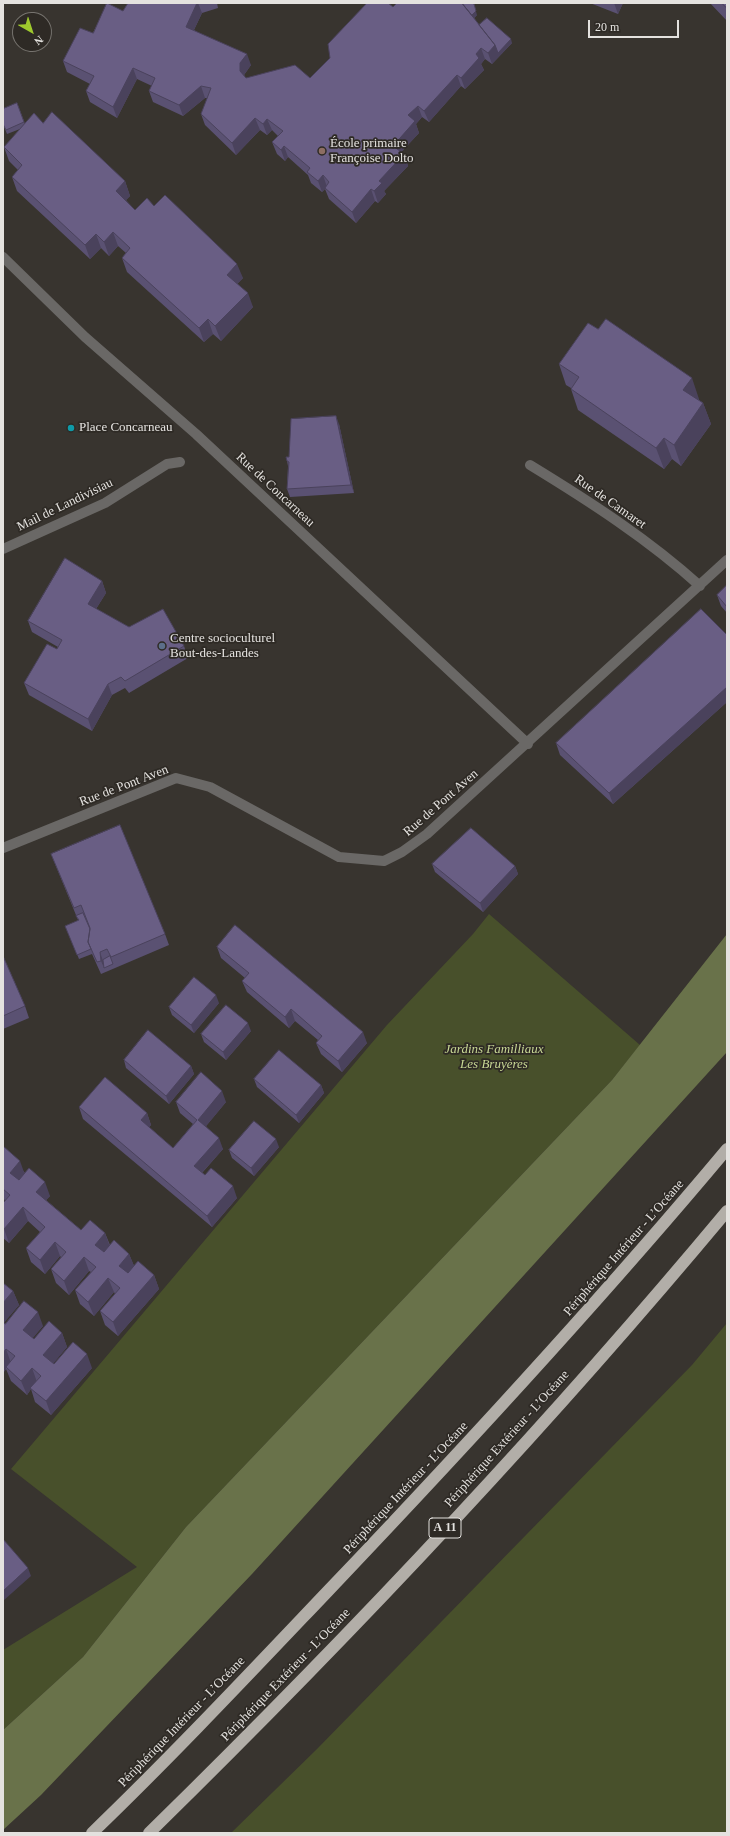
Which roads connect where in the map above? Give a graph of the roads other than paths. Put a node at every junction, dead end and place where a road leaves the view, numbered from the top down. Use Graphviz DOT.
graph roads {
  1 [pos="3,257"];
  2 [pos="180,462"];
  3 [pos="530,465"];
  4 [pos="3,549"];
  5 [pos="727,560"];
  6 [pos="700,586"];
  7 [pos="528,744"];
  8 [pos="3,848"];
  9 [pos="727,1149"];
  10 [pos="727,1211"];
  11 [pos="92,1833"];
  12 [pos="148,1833"];
  1 -- 7 [label="street, Rue de Concarneau"];
  2 -- 4 [label="street, Mail de Landivisiau"];
  3 -- 6 [label="street, Rue de Camaret"];
  5 -- 6 [label="street, Rue de Pont Aven"];
  6 -- 7 [label="street, Rue de Pont Aven"];
  7 -- 8 [label="street, Rue de Pont Aven"];
  9 -- 11 [label="highway, Périphérique Intérieur - L’Océane"];
  10 -- 12 [label="highway, Périphérique Extérieur - L’Océane / A 11"];
}
